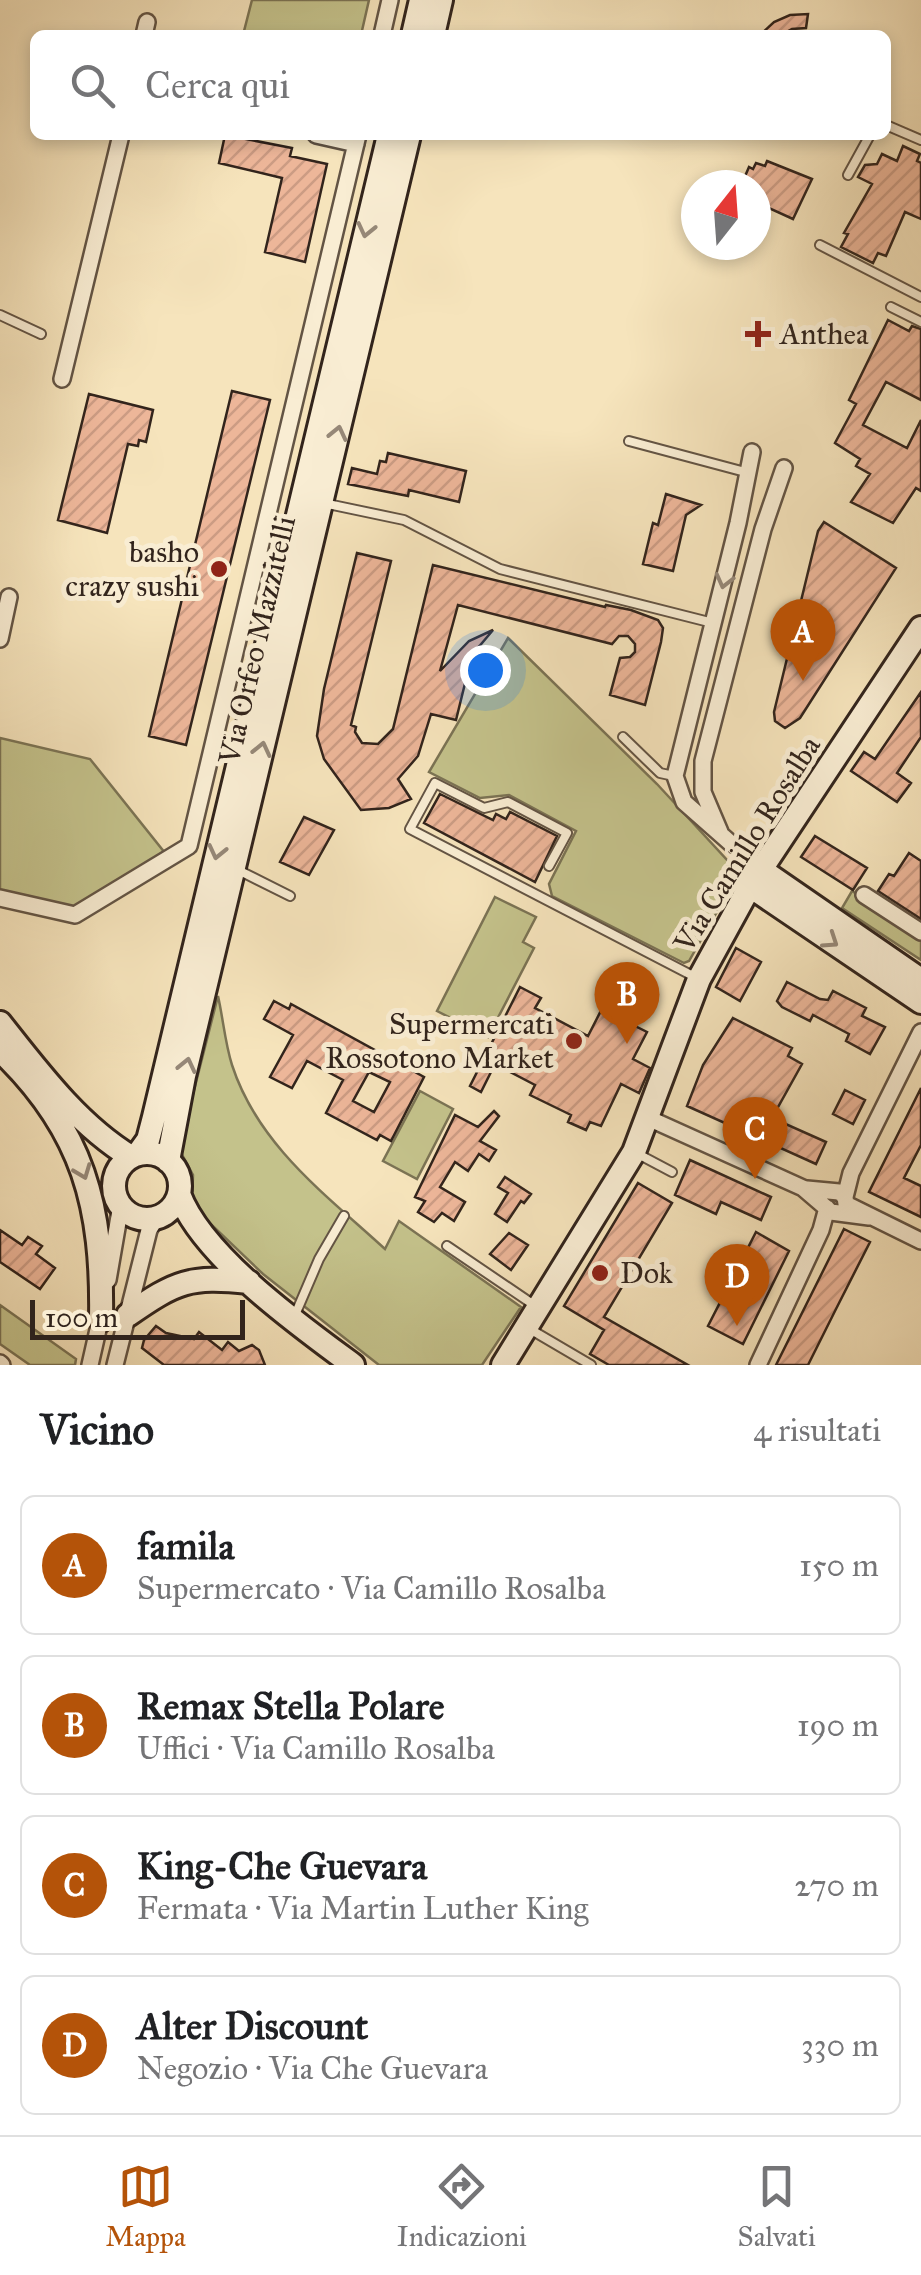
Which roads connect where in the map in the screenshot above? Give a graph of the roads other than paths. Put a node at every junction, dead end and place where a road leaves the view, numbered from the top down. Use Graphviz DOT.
graph roads {
  1 [pos="390,0"];
  2 [pos="421,0"];
  3 [pos="442,0"];
  4 [pos="383,30"];
  5 [pos="423,30"];
  6 [pos="424,30"];
  7 [pos="891,127"];
  8 [pos="120,140"];
  9 [pos="357,140"];
  10 [pos="387,140"];
  11 [pos="408,140"];
  12 [pos="867,140"];
  13 [pos="921,140"];
  14 [pos="848,175"];
  15 [pos="820,245"];
  16 [pos="921,298"];
  17 [pos="891,307"];
  18 [pos="331,310"];
  19 [pos="0,315"];
  20 [pos="921,322"];
  21 [pos="41,334"];
  22 [pos="62,379"];
  23 [pos="629,441"];
  24 [pos="752,452"];
  25 [pos="784,468"];
  26 [pos="749,473"];
  27 [pos="778,485"];
  28 [pos="321,502"];
  29 [pos="738,523"];
  30 [pos="305,529"];
  31 [pos="763,530"];
  32 [pos="296,566"];
  33 [pos="8,597"];
  34 [pos="713,623"];
  35 [pos="921,628"];
  36 [pos="736,629"];
  37 [pos="0,639"];
  38 [pos="692,708"];
  39 [pos="714,714"];
  40 [pos="623,737"];
  41 [pos="214,738"];
  42 [pos="243,746"];
  43 [pos="674,776"];
  44 [pos="720,832"];
  45 [pos="550,866"];
  46 [pos="234,868"];
  47 [pos="755,878"];
  48 [pos="864,895"];
  49 [pos="290,896"];
  50 [pos="0,898"];
  51 [pos="921,932"];
  52 [pos="699,979"];
  53 [pos="921,980"];
  54 [pos="921,1002"];
  55 [pos="0,1023"];
  56 [pos="921,1032"];
  57 [pos="0,1050"];
  58 [pos="34,1088"];
  59 [pos="648,1118"];
  60 [pos="634,1152"];
  61 [pos="135,1156"];
  62 [pos="168,1161"];
  63 [pos="672,1172"];
  64 [pos="118,1194"];
  65 [pos="179,1194"];
  66 [pos="835,1203"];
  67 [pos="160,1216"];
  68 [pos="344,1216"];
  69 [pos="194,1224"];
  70 [pos="921,1241"];
  71 [pos="447,1246"];
  72 [pos="248,1282"];
  73 [pos="128,1315"];
  74 [pos="534,1319"];
  75 [pos="101,1320"];
  76 [pos="293,1320"];
  77 [pos="90,1365"];
  78 [pos="115,1365"];
  79 [pos="353,1365"];
  80 [pos="504,1365"];
  81 [pos="590,1365"];
  82 [pos="758,1365"];
  1 -- 4 [label="street"];
  2 -- 5 [label="main road"];
  3 -- 6 [label="main road"];
  7 -- 13 [label="lane"];
  8 -- 22 [label="street"];
  9 -- 18 [label="street, Via Orfeo Mazzitelli"];
  10 -- 18 [label="main road, Via Orfeo Mazzitelli, one-way"];
  28 -- 11 [label="main road, Via Orfeo Mazzitelli, one-way"];
  12 -- 14 [label="lane"];
  15 -- 16 [label="lane"];
  17 -- 20 [label="lane"];
  18 -- 30 [label="main road, Via Orfeo Mazzitelli"];
  18 -- 41 [label="street, Via Orfeo Mazzitelli"];
  19 -- 21 [label="lane"];
  23 -- 26 [label="lane"];
  24 -- 26 [label="street"];
  25 -- 27 [label="street"];
  26 -- 27 [label="street"];
  26 -- 29 [label="street"];
  27 -- 31 [label="street"];
  28 -- 30 [label="main road, Via Orfeo Mazzitelli"];
  28 -- 34 [label="lane"];
  29 -- 31 [label="street"];
  29 -- 34 [label="street, one-way"];
  30 -- 32 [label="main road, Via Orfeo Mazzitelli"];
  31 -- 36 [label="street"];
  32 -- 42 [label="main road, Via Orfeo Mazzitelli"];
  46 -- 32 [label="main road, Via Orfeo Mazzitelli, one-way"];
  33 -- 37 [label="street"];
  34 -- 36 [label="street"];
  34 -- 38 [label="street"];
  35 -- 47 [label="main road, Via Camillo Rosalba"];
  36 -- 39 [label="street"];
  38 -- 39 [label="street"];
  38 -- 43 [label="street"];
  39 -- 44 [label="street"];
  40 -- 43 [label="lane"];
  41 -- 42 [label="street"];
  41 -- 50 [label="street, Via Orfeo Mazzitelli"];
  42 -- 61 [label="main road, Via Orfeo Mazzitelli, one-way"];
  43 -- 44 [label="street"];
  44 -- 47 [label="street"];
  45 -- 52 [label="lane"];
  46 -- 49 [label="lane"];
  62 -- 46 [label="main road, Via Orfeo Mazzitelli, one-way"];
  47 -- 52 [label="main road, Via Camillo Rosalba"];
  47 -- 53 [label="main road"];
  47 -- 54 [label="main road, one-way"];
  48 -- 51 [label="street"];
  52 -- 59 [label="main road, Via Camillo Rosalba"];
  55 -- 61 [label="main road"];
  56 -- 66 [label="street"];
  57 -- 58 [label="main road"];
  58 -- 64 [label="main road"];
  58 -- 75 [label="main road, one-way"];
  59 -- 60 [label="main road, Via Camillo Rosalba"];
  59 -- 66 [label="street"];
  60 -- 63 [label="lane"];
  60 -- 74 [label="main road, Via Camillo Rosalba"];
  61 -- 62 [label="main road"];
  61 -- 64 [label="main road"];
  62 -- 65 [label="main road"];
  64 -- 67 [label="main road"];
  64 -- 75 [label="street"];
  65 -- 67 [label="main road"];
  65 -- 69 [label="main road"];
  66 -- 70 [label="street"];
  66 -- 82 [label="street"];
  67 -- 69 [label="main road"];
  67 -- 73 [label="street"];
  68 -- 76 [label="lane"];
  69 -- 72 [label="main road"];
  71 -- 74 [label="lane"];
  72 -- 73 [label="main road"];
  72 -- 76 [label="main road"];
  73 -- 78 [label="street"];
  74 -- 80 [label="main road, Via Camillo Rosalba"];
  74 -- 81 [label="lane"];
  75 -- 77 [label="street"];
  76 -- 79 [label="main road"];
}
